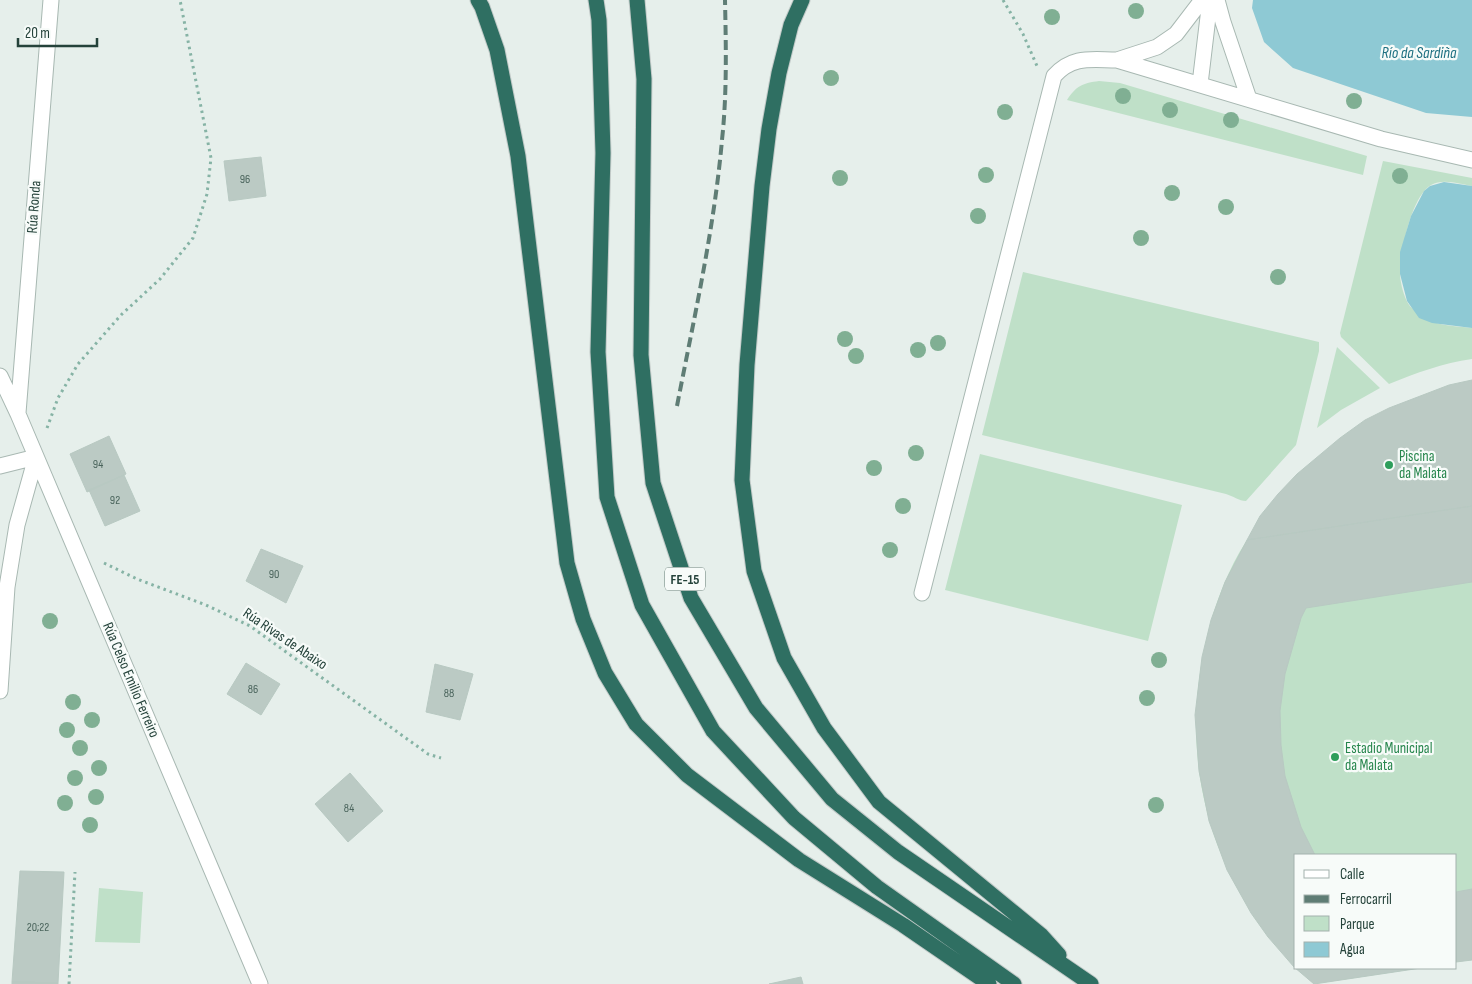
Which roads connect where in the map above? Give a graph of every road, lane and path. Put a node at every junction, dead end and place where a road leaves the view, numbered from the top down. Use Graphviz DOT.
graph roads {
  1 [pos="51,0"];
  2 [pos="180,0"];
  3 [pos="478,0"];
  4 [pos="596,0"];
  5 [pos="637,0"];
  6 [pos="802,0"];
  7 [pos="1003,0"];
  8 [pos="1202,0"];
  9 [pos="1210,0"];
  10 [pos="1218,0"];
  11 [pos="1118,60"];
  12 [pos="1038,67"];
  13 [pos="1200,84"];
  14 [pos="1249,99"];
  15 [pos="1472,160"];
  16 [pos="0,376"];
  17 [pos="18,414"];
  18 [pos="36,457"];
  19 [pos="0,466"];
  20 [pos="101,561"];
  21 [pos="922,593"];
  22 [pos="0,691"];
  23 [pos="441,758"];
  24 [pos="76,872"];
  25 [pos="1071,970"];
  26 [pos="69,984"];
  27 [pos="260,984"];
  28 [pos="989,984"];
  29 [pos="1014,984"];
  30 [pos="1091,984"];
  1 -- 17 [label="street, Rúa Ronda"];
  2 -- 18 [label="path"];
  3 -- 28 [label="highway"];
  4 -- 29 [label="highway"];
  5 -- 25 [label="highway, FE-15"];
  6 -- 25 [label="highway"];
  7 -- 12 [label="path"];
  8 -- 11 [label="street"];
  9 -- 13 [label="street"];
  10 -- 14 [label="street"];
  11 -- 13 [label="street"];
  11 -- 21 [label="street"];
  13 -- 14 [label="street"];
  14 -- 15 [label="street"];
  16 -- 17 [label="street, Rúa Celso Emilio Ferreiro"];
  17 -- 18 [label="street, Rúa Celso Emilio Ferreiro"];
  18 -- 19 [label="street"];
  18 -- 22 [label="street"];
  18 -- 27 [label="street, Rúa Celso Emilio Ferreiro"];
  20 -- 23 [label="path, Rúa Rivas de Abaixo"];
  24 -- 26 [label="path"];
  25 -- 30 [label="highway, FE-15"];
}
